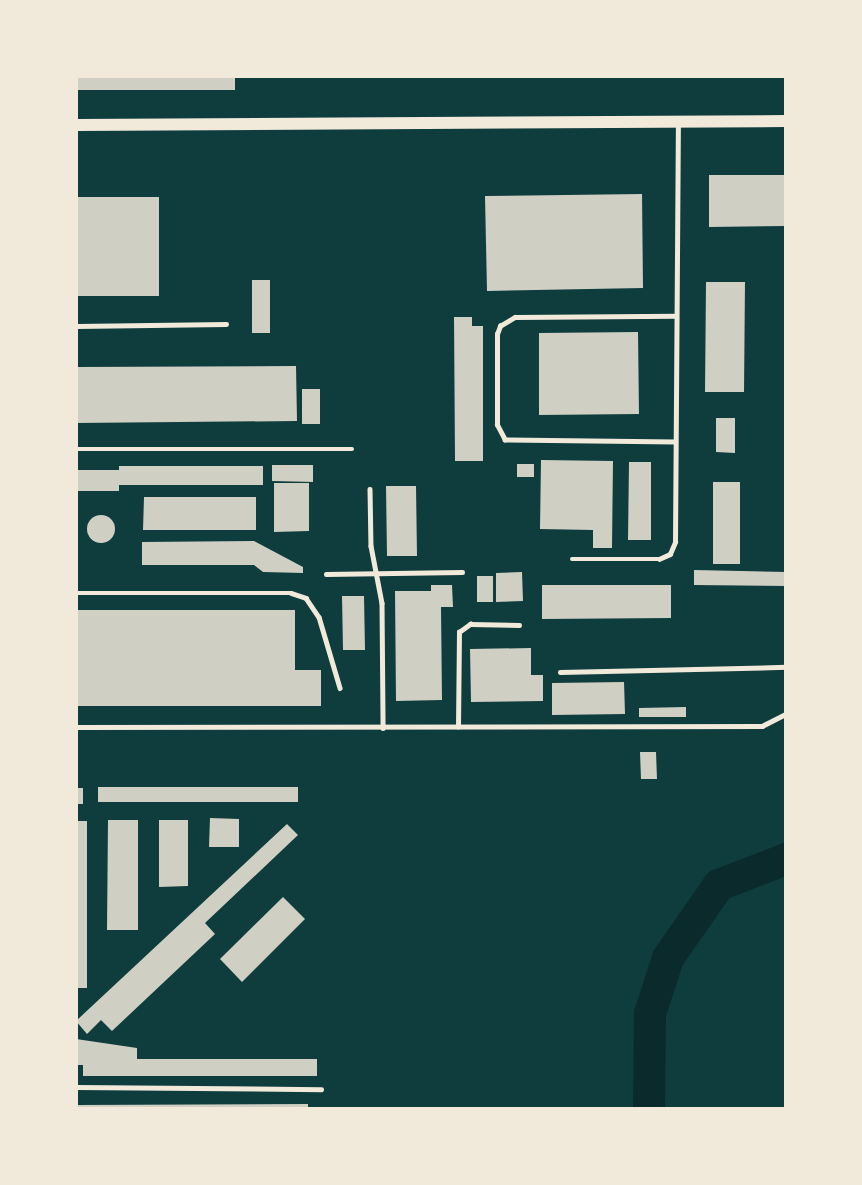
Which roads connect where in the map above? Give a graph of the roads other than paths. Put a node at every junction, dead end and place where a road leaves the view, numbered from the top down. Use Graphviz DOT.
graph roads {
  1 [pos="786,121"];
  2 [pos="678,122"];
  3 [pos="76,125"];
  4 [pos="676,316"];
  5 [pos="226,324"];
  6 [pos="76,326"];
  7 [pos="675,442"];
  8 [pos="76,449"];
  9 [pos="352,449"];
  10 [pos="370,489"];
  11 [pos="572,559"];
  12 [pos="462,572"];
  13 [pos="376,573"];
  14 [pos="327,574"];
  15 [pos="76,593"];
  16 [pos="519,625"];
  17 [pos="786,667"];
  18 [pos="560,672"];
  19 [pos="340,688"];
  20 [pos="786,714"];
  21 [pos="76,728"];
  22 [pos="383,728"];
  23 [pos="458,728"];
  24 [pos="76,1088"];
  25 [pos="321,1089"];
  1 -- 2 [label="main road"];
  2 -- 3 [label="main road"];
  2 -- 4 [label="lane"];
  4 -- 7 [label="lane"];
  4 -- 7 [label="lane"];
  5 -- 6 [label="lane"];
  7 -- 11 [label="lane"];
  8 -- 9 [label="lane"];
  10 -- 13 [label="lane"];
  12 -- 13 [label="lane"];
  13 -- 14 [label="lane"];
  13 -- 22 [label="lane"];
  15 -- 19 [label="lane"];
  16 -- 23 [label="lane"];
  17 -- 18 [label="lane"];
  20 -- 23 [label="lane"];
  21 -- 22 [label="lane"];
  22 -- 23 [label="lane"];
  24 -- 25 [label="lane"];
}
